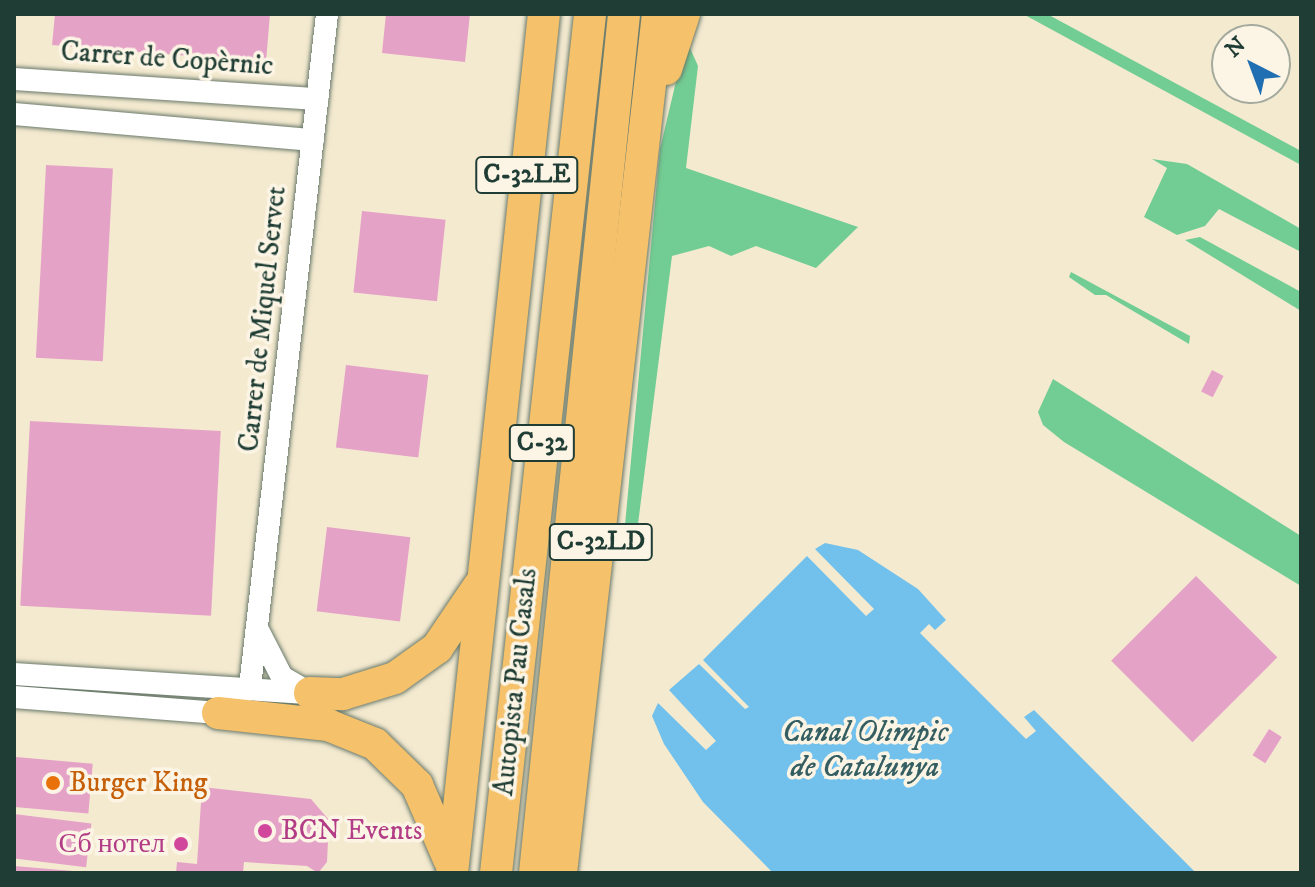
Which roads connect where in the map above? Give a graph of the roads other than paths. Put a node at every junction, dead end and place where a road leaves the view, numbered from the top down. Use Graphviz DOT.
graph roads {
  1 [pos="327,14"];
  2 [pos="544,14"];
  3 [pos="590,14"];
  4 [pos="624,14"];
  5 [pos="658,14"];
  6 [pos="684,14"];
  7 [pos="14,79"];
  8 [pos="317,99"];
  9 [pos="14,114"];
  10 [pos="646,133"];
  11 [pos="313,140"];
  12 [pos="484,576"];
  13 [pos="258,631"];
  14 [pos="14,674"];
  15 [pos="250,687"];
  16 [pos="310,693"];
  17 [pos="14,697"];
  18 [pos="218,713"];
  19 [pos="579,730"];
  20 [pos="452,873"];
  21 [pos="496,873"];
  22 [pos="535,873"];
  23 [pos="561,873"];
  24 [pos="579,873"];
  1 -- 8 [label="street, Carrer de Miquel Servet"];
  2 -- 12 [label="highway, C-32LE"];
  3 -- 21 [label="highway, Autopista Pau Casals / C-32"];
  4 -- 22 [label="highway, Autopista Pau Casals / C-32"];
  5 -- 10 [label="highway, C-32LD"];
  6 -- 10 [label="highway"];
  7 -- 8 [label="street, Carrer de Copèrnic"];
  8 -- 11 [label="street, Carrer de Miquel Servet"];
  9 -- 11 [label="street"];
  10 -- 19 [label="highway, C-32LD"];
  11 -- 13 [label="street, Carrer de Miquel Servet"];
  12 -- 16 [label="highway"];
  12 -- 20 [label="highway, C-32LE"];
  13 -- 15 [label="street, Carrer de Miquel Servet"];
  13 -- 16 [label="street"];
  14 -- 15 [label="street"];
  15 -- 16 [label="street"];
  15 -- 18 [label="street"];
  17 -- 18 [label="street"];
  18 -- 20 [label="highway"];
  19 -- 23 [label="highway, C-32LD"];
  19 -- 24 [label="highway"];
}
